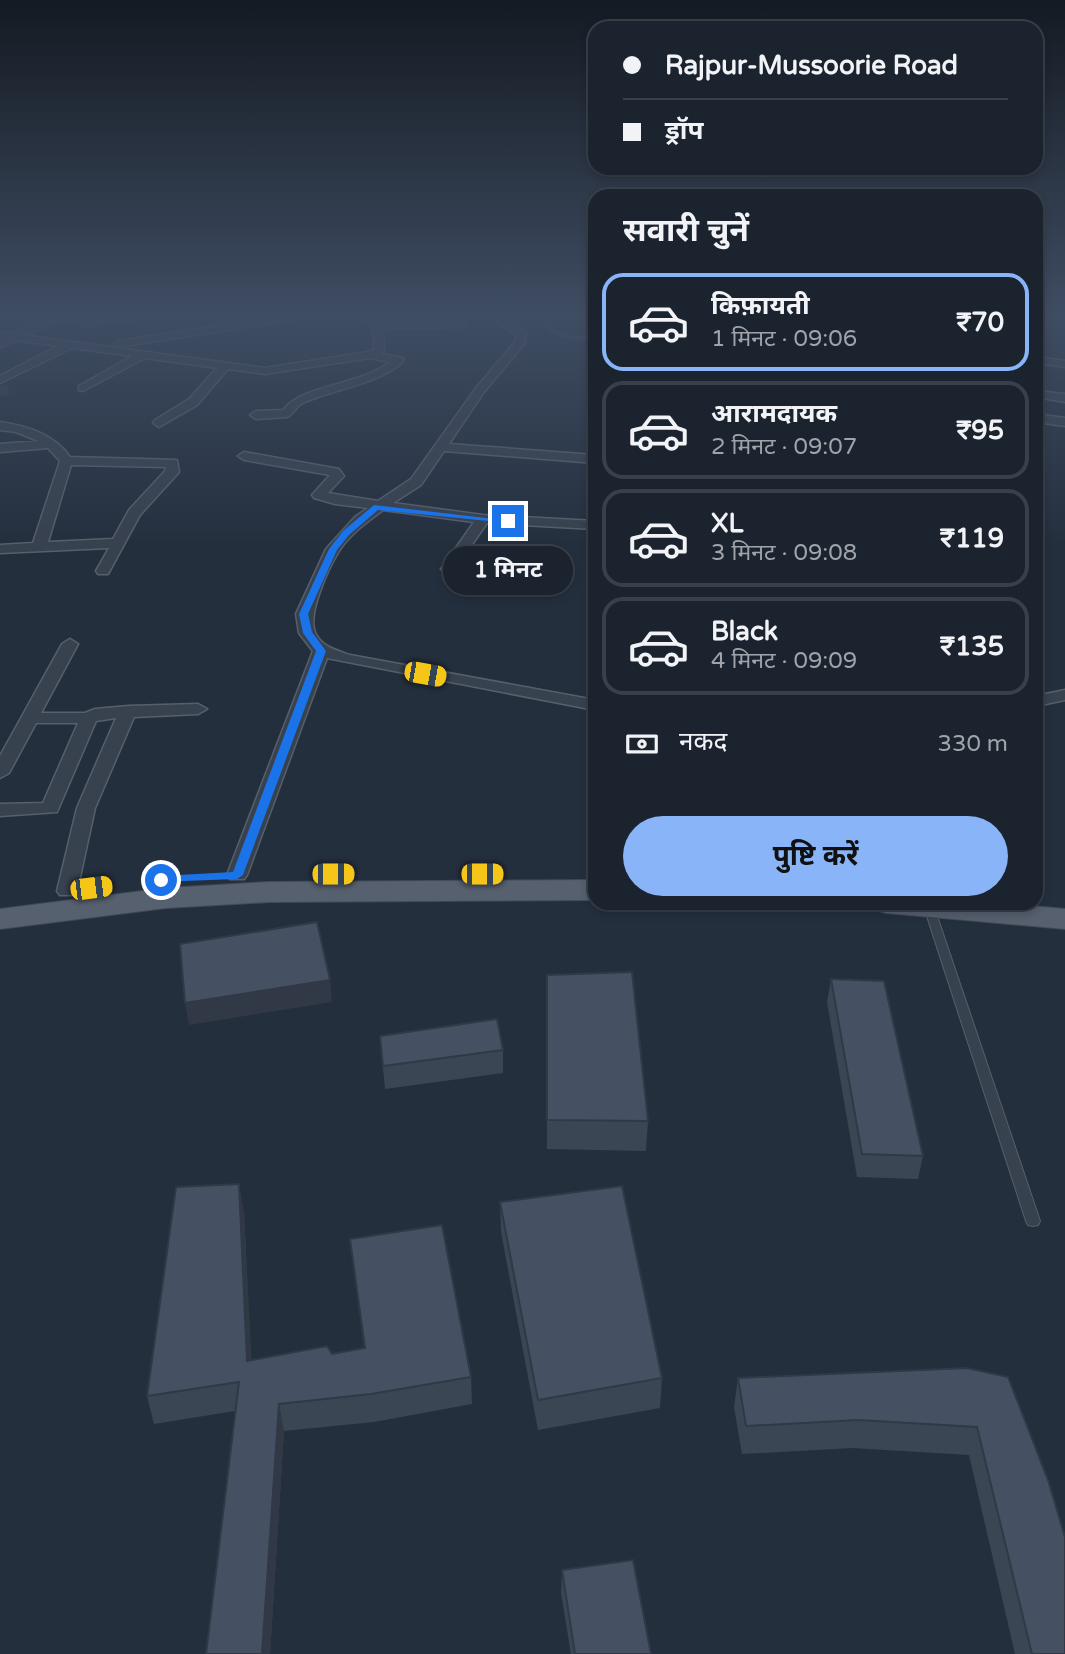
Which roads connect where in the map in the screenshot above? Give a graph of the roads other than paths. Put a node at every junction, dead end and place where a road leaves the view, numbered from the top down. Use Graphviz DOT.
graph roads {
  1 [pos="204,390"];
  2 [pos="333,390"];
  3 [pos="480,390"];
  4 [pos="1043,395"];
  5 [pos="1065,398"];
  6 [pos="256,415"];
  7 [pos="1043,419"];
  8 [pos="1065,422"];
  9 [pos="159,423"];
  10 [pos="0,426"];
  11 [pos="50,444"];
  12 [pos="442,447"];
  13 [pos="0,448"];
  14 [pos="244,456"];
  15 [pos="588,458"];
  16 [pos="65,461"];
  17 [pos="377,507"];
  18 [pos="482,519"];
  19 [pos="588,525"];
  20 [pos="119,544"];
  21 [pos="39,547"];
  22 [pos="0,549"];
  23 [pos="448,569"];
  24 [pos="103,571"];
  25 [pos="70,644"];
  26 [pos="321,651"];
  27 [pos="1065,695"];
  28 [pos="1043,700"];
  29 [pos="588,704"];
  30 [pos="198,709"];
  31 [pos="129,711"];
  32 [pos="30,718"];
  33 [pos="89,718"];
  34 [pos="0,773"];
  35 [pos="50,808"];
  36 [pos="86,808"];
  37 [pos="0,810"];
  38 [pos="588,873"];
  39 [pos="237,875"];
  40 [pos="588,890"];
  41 [pos="67,891"];
  42 [pos="1043,898"];
  43 [pos="0,899"];
  44 [pos="1065,900"];
  45 [pos="930,910"];
  46 [pos="971,910"];
  47 [pos="0,919"];
  48 [pos="1065,919"];
  49 [pos="1033,1221"];
  1 -- 9 [label="street"];
  2 -- 6 [label="street"];
  3 -- 12 [label="street"];
  4 -- 5 [label="street"];
  7 -- 8 [label="street"];
  10 -- 11 [label="street"];
  11 -- 13 [label="street"];
  11 -- 16 [label="street"];
  12 -- 15 [label="street"];
  12 -- 17 [label="street"];
  14 -- 17 [label="street"];
  16 -- 20 [label="street"];
  16 -- 21 [label="street"];
  17 -- 18 [label="street"];
  17 -- 26 [label="street"];
  18 -- 19 [label="street"];
  18 -- 23 [label="street"];
  20 -- 21 [label="street"];
  20 -- 24 [label="street"];
  21 -- 22 [label="street"];
  25 -- 32 [label="street"];
  26 -- 29 [label="street"];
  26 -- 39 [label="street"];
  27 -- 28 [label="street"];
  30 -- 31 [label="street"];
  31 -- 33 [label="street"];
  31 -- 36 [label="street"];
  32 -- 33 [label="street"];
  32 -- 34 [label="street"];
  33 -- 35 [label="street"];
  35 -- 36 [label="street"];
  35 -- 37 [label="street"];
  36 -- 41 [label="street"];
  38 -- 39 [label="main road"];
  39 -- 41 [label="main road"];
  40 -- 47 [label="main road"];
  41 -- 43 [label="main road"];
  42 -- 44 [label="main road"];
  45 -- 49 [label="lane"];
  46 -- 48 [label="main road"];
}
